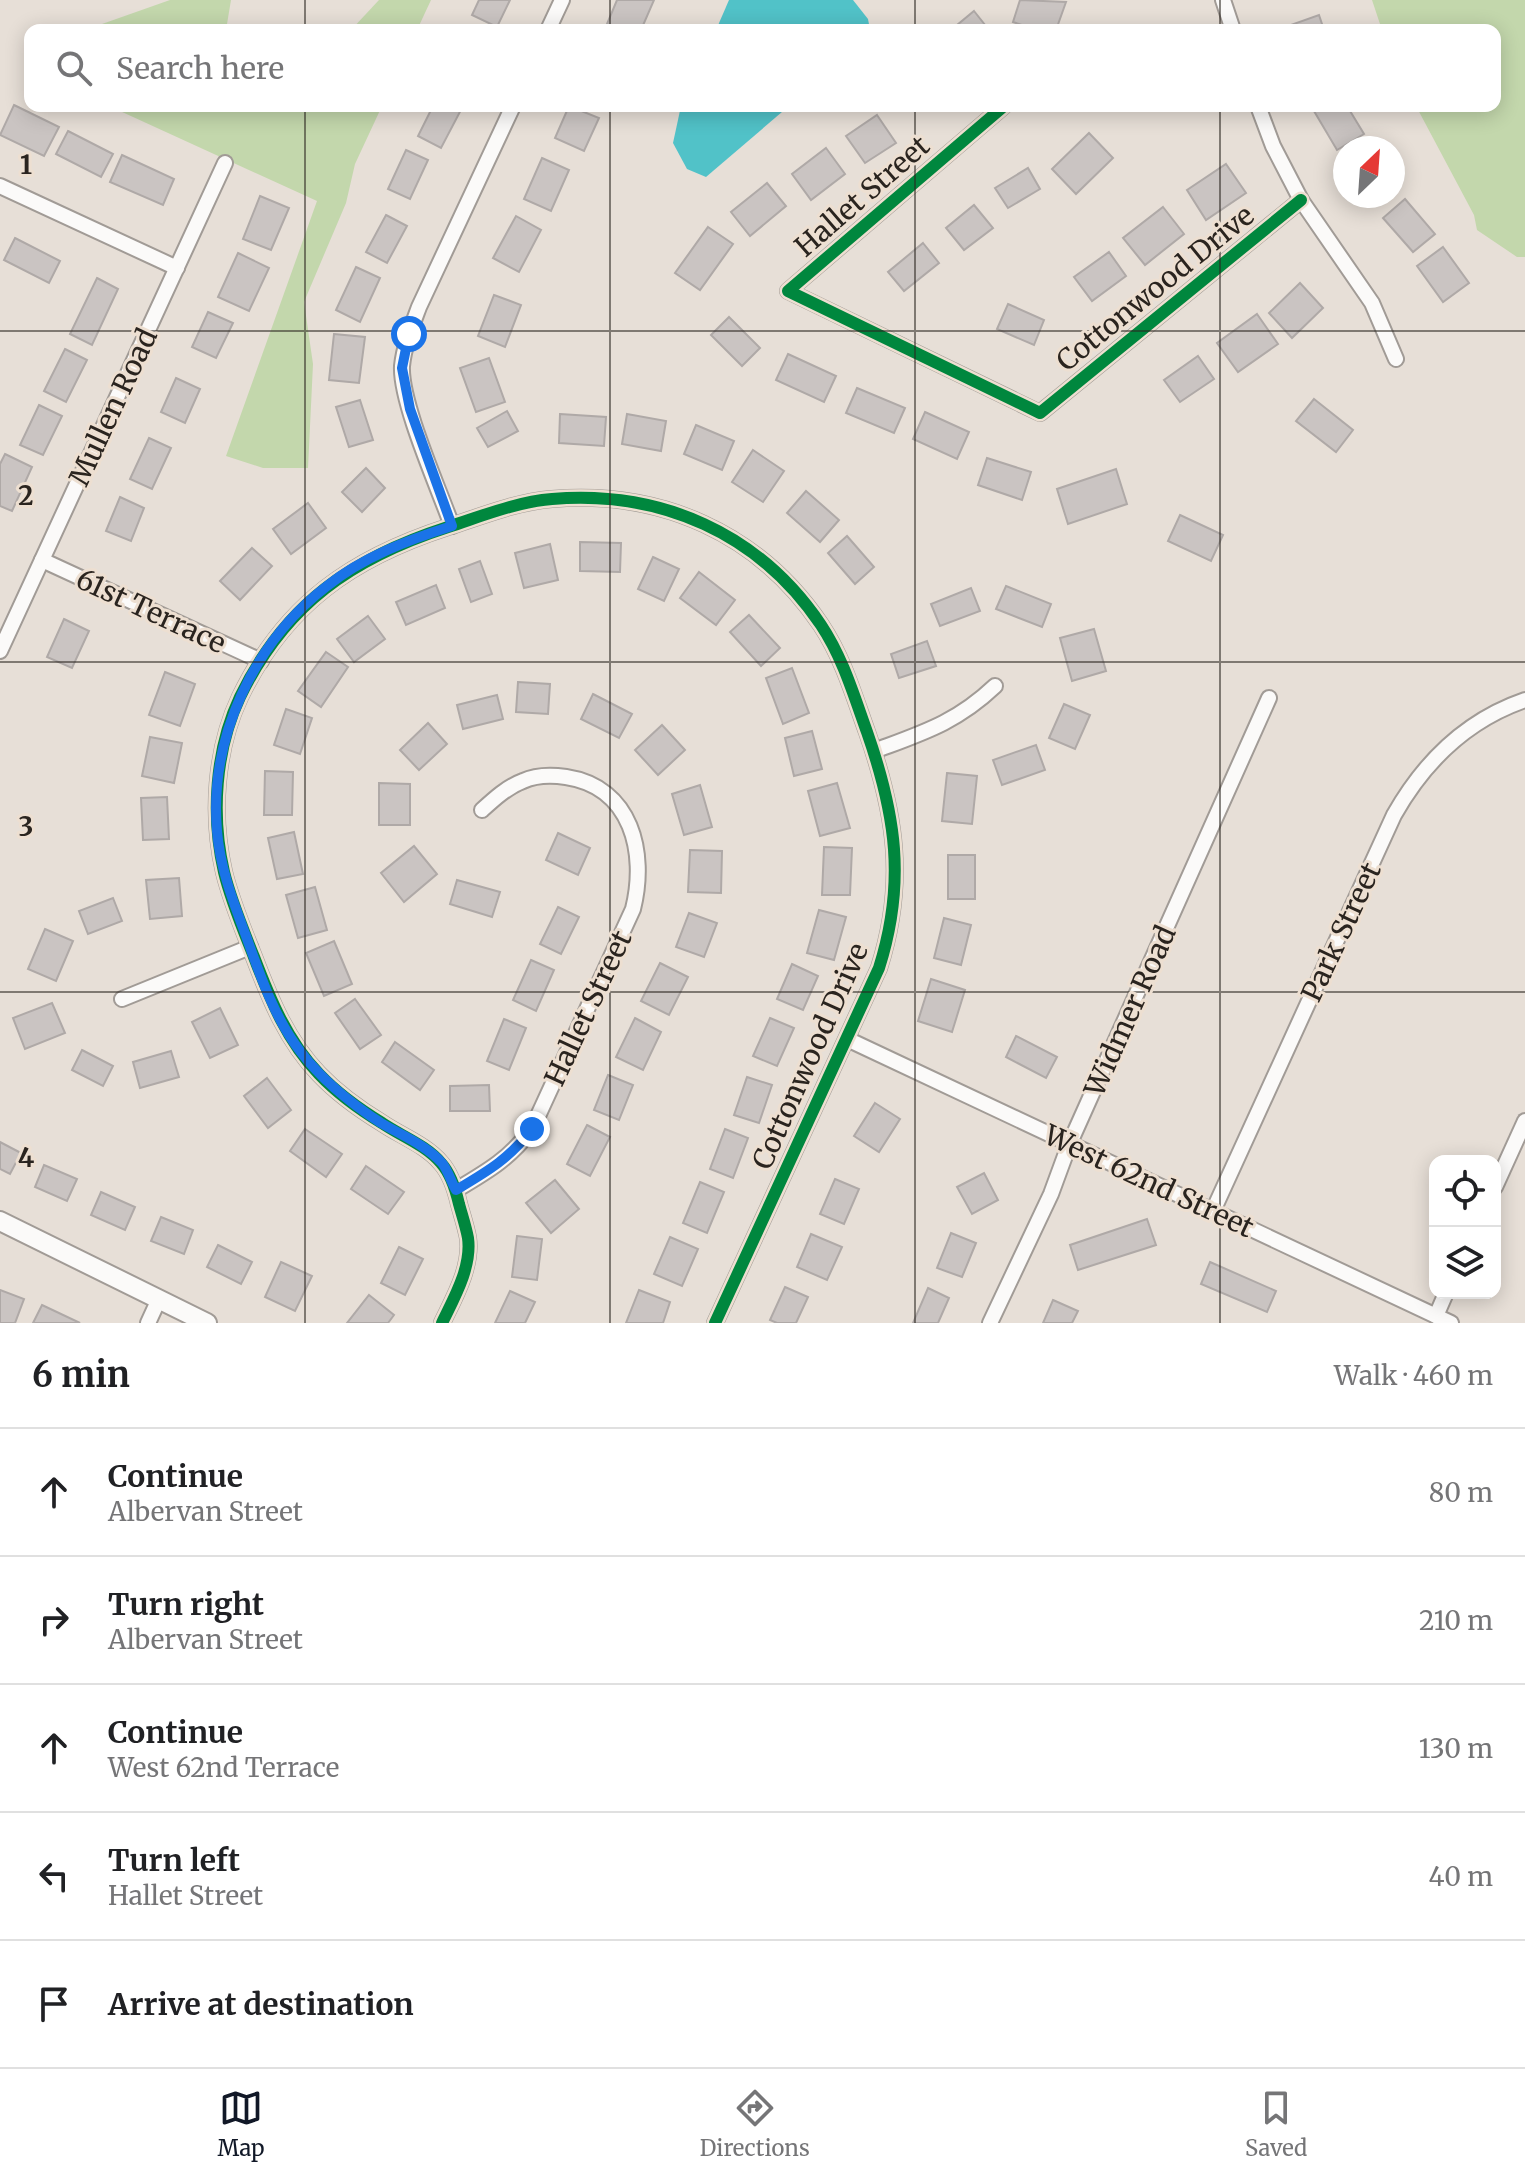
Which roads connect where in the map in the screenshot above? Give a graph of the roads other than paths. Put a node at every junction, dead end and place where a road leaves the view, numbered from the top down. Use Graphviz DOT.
graph roads {
  1 [pos="562,0"];
  2 [pos="1223,0"];
  3 [pos="551,24"];
  4 [pos="1231,24"];
  5 [pos="510,112"];
  6 [pos="997,112"];
  7 [pos="1260,112"];
  8 [pos="225,163"];
  9 [pos="0,186"];
  10 [pos="1301,200"];
  11 [pos="177,268"];
  12 [pos="1396,359"];
  13 [pos="1040,413"];
  14 [pos="452,526"];
  15 [pos="42,560"];
  16 [pos="0,651"];
  17 [pos="261,661"];
  18 [pos="995,686"];
  19 [pos="1269,698"];
  20 [pos="1525,700"];
  21 [pos="874,751"];
  22 [pos="482,810"];
  23 [pos="250,947"];
  24 [pos="122,999"];
  25 [pos="847,1039"];
  26 [pos="1525,1121"];
  27 [pos="1069,1145"];
  28 [pos="1501,1174"];
  29 [pos="456,1190"];
  30 [pos="1213,1211"];
  31 [pos="0,1221"];
  32 [pos="159,1299"];
  33 [pos="1443,1299"];
  34 [pos="1436,1316"];
  35 [pos="148,1323"];
  36 [pos="207,1323"];
  37 [pos="442,1323"];
  38 [pos="715,1323"];
  39 [pos="990,1323"];
  40 [pos="1451,1323"];
  1 -- 3 [label="street"];
  2 -- 4 [label="street"];
  5 -- 14 [label="street"];
  6 -- 13 [label="street, Hallet Street"];
  7 -- 10 [label="street"];
  8 -- 11 [label="street, Mullen Road"];
  9 -- 11 [label="street"];
  10 -- 12 [label="street"];
  10 -- 13 [label="street, Cottonwood Drive"];
  11 -- 15 [label="street, Mullen Road"];
  14 -- 17 [label="street, Cottonwood Drive"];
  14 -- 21 [label="street, Cottonwood Drive"];
  15 -- 16 [label="street, Mullen Road"];
  15 -- 17 [label="street, 61st Terrace"];
  17 -- 23 [label="street, Cottonwood Drive"];
  18 -- 21 [label="street"];
  19 -- 27 [label="street, Widmer Road"];
  20 -- 30 [label="street, Park Street"];
  21 -- 25 [label="street, Cottonwood Drive"];
  22 -- 29 [label="street, Hallet Street"];
  23 -- 24 [label="street"];
  23 -- 29 [label="street, Cottonwood Drive"];
  25 -- 27 [label="street, West 62nd Street"];
  25 -- 38 [label="street, Cottonwood Drive"];
  26 -- 28 [label="street"];
  27 -- 30 [label="street, West 62nd Street"];
  27 -- 39 [label="street, Widmer Road"];
  29 -- 37 [label="street"];
  30 -- 34 [label="street, West 62nd Street"];
  31 -- 32 [label="street"];
  32 -- 35 [label="street"];
  32 -- 36 [label="street"];
  33 -- 34 [label="street"];
  34 -- 40 [label="street, West 62nd Street"];
}
